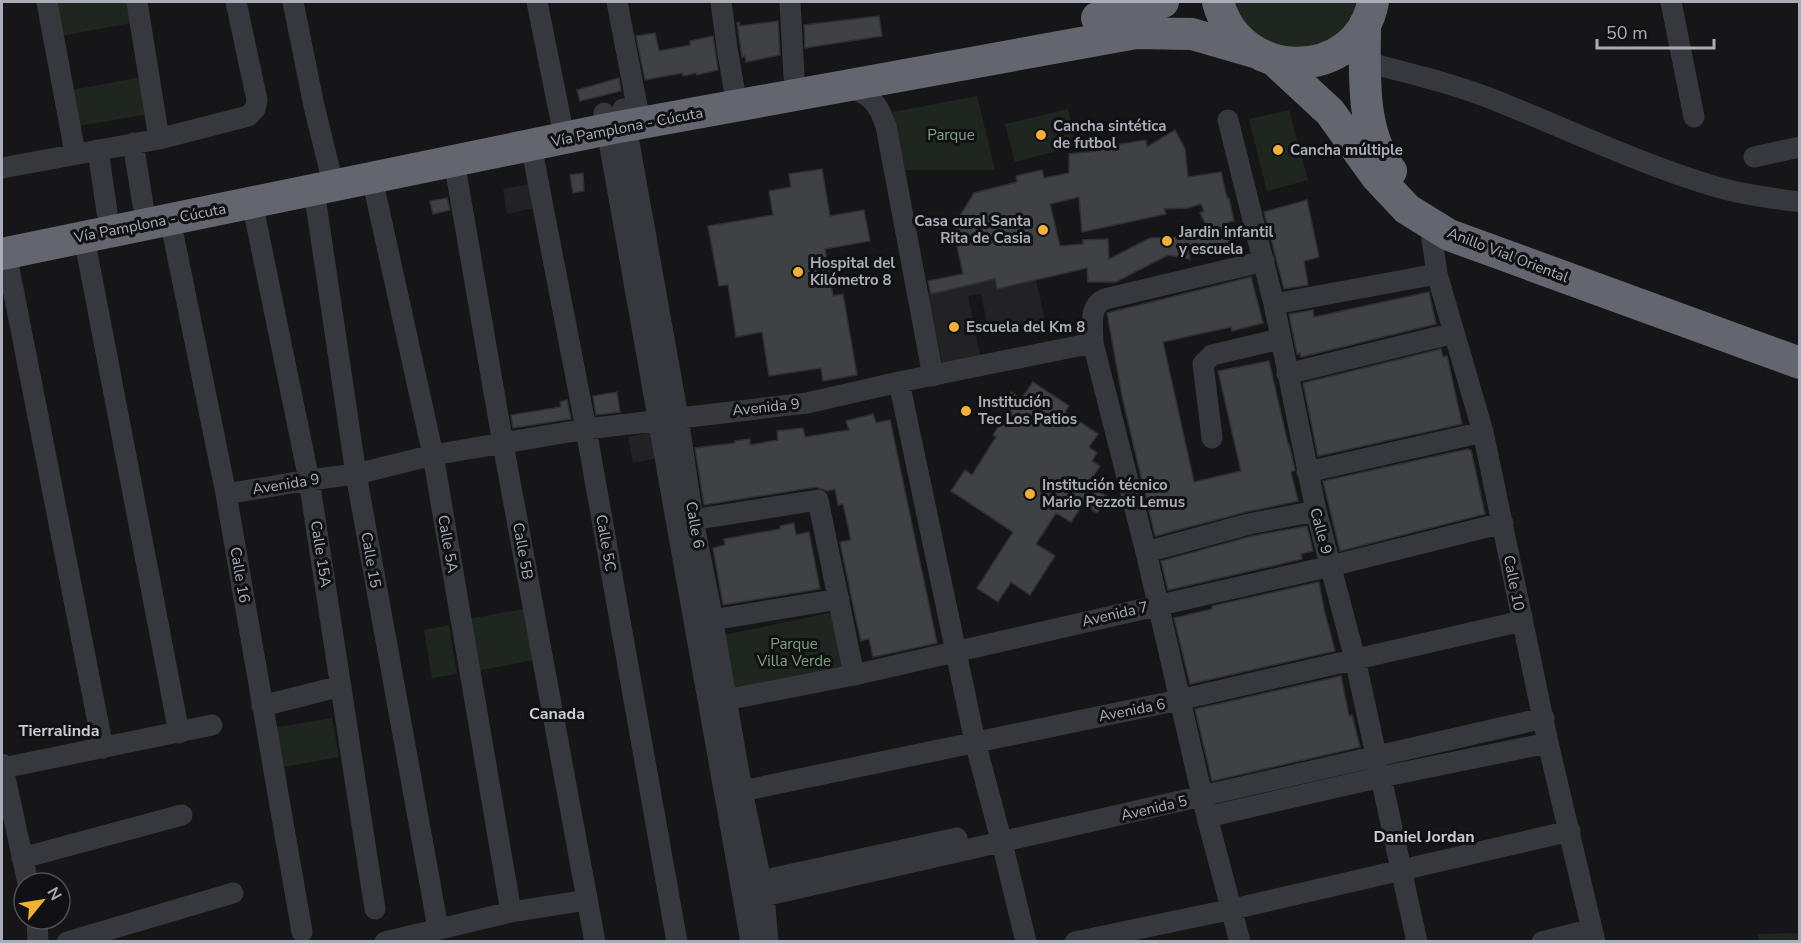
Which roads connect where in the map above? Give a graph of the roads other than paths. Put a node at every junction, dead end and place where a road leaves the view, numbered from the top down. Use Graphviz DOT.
graph roads {
  1 [pos="47,2"];
  2 [pos="137,2"];
  3 [pos="236,2"];
  4 [pos="293,2"];
  5 [pos="537,2"];
  6 [pos="617,2"];
  7 [pos="721,2"];
  8 [pos="790,2"];
  9 [pos="1163,2"];
  10 [pos="1218,2"];
  11 [pos="1671,2"];
  12 [pos="1369,13"];
  13 [pos="1264,56"];
  14 [pos="1365,62"];
  15 [pos="905,75"];
  16 [pos="794,76"];
  17 [pos="845,86"];
  18 [pos="734,88"];
  19 [pos="620,117"];
  20 [pos="1694,117"];
  21 [pos="1228,120"];
  22 [pos="561,122"];
  23 [pos="886,126"];
  24 [pos="159,139"];
  25 [pos="134,143"];
  26 [pos="531,145"];
  27 [pos="1800,147"];
  28 [pos="98,150"];
  29 [pos="75,153"];
  30 [pos="1754,157"];
  31 [pos="454,161"];
  32 [pos="2,168"];
  33 [pos="372,178"];
  34 [pos="322,180"];
  35 [pos="252,202"];
  36 [pos="1800,202"];
  37 [pos="142,205"];
  38 [pos="106,213"];
  39 [pos="170,219"];
  40 [pos="1430,225"];
  41 [pos="84,237"];
  42 [pos="3,248"];
  43 [pos="1264,261"];
  44 [pos="1437,274"];
  45 [pos="1274,304"];
  46 [pos="1454,333"];
  47 [pos="1280,339"];
  48 [pos="1093,343"];
  49 [pos="1800,345"];
  50 [pos="1800,363"];
  51 [pos="1287,374"];
  52 [pos="933,376"];
  53 [pos="899,382"];
  54 [pos="669,418"];
  55 [pos="586,429"];
  56 [pos="1483,432"];
  57 [pos="1212,438"];
  58 [pos="503,444"];
  59 [pos="433,455"];
  60 [pos="1307,472"];
  61 [pos="356,474"];
  62 [pos="309,480"];
  63 [pos="226,494"];
  64 [pos="1316,511"];
  65 [pos="686,521"];
  66 [pos="1503,523"];
  67 [pos="1146,552"];
  68 [pos="1331,566"];
  69 [pos="839,599"];
  70 [pos="1158,604"];
  71 [pos="705,611"];
  72 [pos="1522,621"];
  73 [pos="956,651"];
  74 [pos="1355,659"];
  75 [pos="854,675"];
  76 [pos="341,686"];
  77 [pos="725,700"];
  78 [pos="1179,700"];
  79 [pos="262,706"];
  80 [pos="1544,718"];
  81 [pos="212,725"];
  82 [pos="179,733"];
  83 [pos="975,742"];
  84 [pos="1548,743"];
  85 [pos="103,748"];
  86 [pos="1375,755"];
  87 [pos="2,766"];
  88 [pos="1381,777"];
  89 [pos="742,791"];
  90 [pos="1205,806"];
  91 [pos="182,815"];
  92 [pos="1570,831"];
  93 [pos="1000,836"];
  94 [pos="22,858"];
  95 [pos="1402,870"];
  96 [pos="25,871"];
  97 [pos="762,888"];
  98 [pos="233,893"];
  99 [pos="587,900"];
  100 [pos="375,909"];
  101 [pos="1233,909"];
  102 [pos="512,912"];
  103 [pos="438,928"];
  104 [pos="302,932"];
  105 [pos="1594,935"];
  106 [pos="68,942"];
  107 [pos="385,942"];
  108 [pos="595,942"];
  109 [pos="677,942"];
  110 [pos="751,942"];
  111 [pos="768,942"];
  112 [pos="1026,942"];
  113 [pos="1075,942"];
  114 [pos="1240,942"];
  115 [pos="1417,942"];
  116 [pos="1542,942"];
  1 -- 29 [label="street"];
  2 -- 24 [label="street"];
  3 -- 24 [label="street"];
  4 -- 34 [label="street, Calle 15"];
  5 -- 22 [label="street"];
  6 -- 19 [label="street, Calle 6"];
  7 -- 18 [label="street"];
  8 -- 16 [label="street"];
  9 -- 16 [label="highway, Vía Pamplona - Cúcuta"];
  10 -- 13 [label="highway, Anillo Vial Oriental"];
  11 -- 20 [label="street"];
  12 -- 13 [label="highway"];
  12 -- 14 [label="highway, Anillo Vial Oriental"];
  13 -- 15 [label="highway, Vía Pamplona - Cúcuta"];
  13 -- 40 [label="highway, Anillo Vial Oriental"];
  14 -- 36 [label="street"];
  14 -- 49 [label="highway, Anillo Vial Oriental"];
  15 -- 17 [label="highway, Vía Pamplona - Cúcuta"];
  15 -- 23 [label="street"];
  16 -- 18 [label="highway, Vía Pamplona - Cúcuta"];
  17 -- 19 [label="highway, Vía Pamplona - Cúcuta"];
  17 -- 23 [label="street"];
  18 -- 19 [label="highway, Vía Pamplona - Cúcuta"];
  19 -- 22 [label="highway, Vía Pamplona - Cúcuta"];
  19 -- 26 [label="highway, Vía Pamplona - Cúcuta"];
  19 -- 54 [label="street, Calle 6"];
  21 -- 43 [label="street, Calle 9"];
  22 -- 34 [label="highway, Vía Pamplona - Cúcuta"];
  23 -- 52 [label="street"];
  24 -- 25 [label="street"];
  25 -- 28 [label="street"];
  25 -- 37 [label="street"];
  26 -- 31 [label="highway, Vía Pamplona - Cúcuta"];
  26 -- 55 [label="street, Calle 5C"];
  27 -- 30 [label="street"];
  28 -- 29 [label="street"];
  28 -- 38 [label="street"];
  29 -- 32 [label="street"];
  31 -- 33 [label="highway, Vía Pamplona - Cúcuta"];
  31 -- 58 [label="street, Calle 5B"];
  33 -- 34 [label="highway, Vía Pamplona - Cúcuta"];
  33 -- 59 [label="street, Calle 5A"];
  34 -- 35 [label="highway, Vía Pamplona - Cúcuta"];
  34 -- 37 [label="highway, Vía Pamplona - Cúcuta"];
  34 -- 61 [label="street, Calle 15"];
  35 -- 39 [label="highway, Vía Pamplona - Cúcuta"];
  35 -- 62 [label="street, Calle 15A"];
  37 -- 38 [label="highway, Vía Pamplona - Cúcuta"];
  38 -- 42 [label="highway, Vía Pamplona - Cúcuta"];
  39 -- 41 [label="highway, Vía Pamplona - Cúcuta"];
  39 -- 63 [label="street, Calle 16"];
  40 -- 44 [label="street, Calle 10"];
  40 -- 50 [label="highway, Anillo Vial Oriental"];
  41 -- 42 [label="highway, Vía Pamplona - Cúcuta"];
  41 -- 82 [label="street"];
  42 -- 85 [label="street"];
  43 -- 45 [label="street, Calle 9"];
  43 -- 48 [label="street"];
  44 -- 45 [label="street"];
  44 -- 46 [label="street, Calle 10"];
  45 -- 47 [label="street, Calle 9"];
  46 -- 51 [label="street"];
  46 -- 56 [label="street, Calle 10"];
  47 -- 51 [label="street, Calle 9"];
  47 -- 57 [label="street"];
  48 -- 52 [label="street, Avenida 9"];
  48 -- 67 [label="street"];
  51 -- 60 [label="street, Calle 9"];
  52 -- 53 [label="street, Avenida 9"];
  53 -- 54 [label="street, Avenida 9"];
  53 -- 73 [label="street"];
  54 -- 55 [label="street, Avenida 9"];
  54 -- 65 [label="street, Calle 6"];
  55 -- 58 [label="street, Avenida 9"];
  55 -- 109 [label="street, Calle 5C"];
  56 -- 60 [label="street"];
  56 -- 66 [label="street, Calle 10"];
  58 -- 59 [label="street, Avenida 9"];
  58 -- 99 [label="street, Calle 5B"];
  59 -- 61 [label="street, Avenida 9"];
  59 -- 102 [label="street, Calle 5A"];
  60 -- 64 [label="street, Calle 9"];
  61 -- 62 [label="street, Avenida 9"];
  61 -- 103 [label="street, Calle 15"];
  62 -- 63 [label="street, Avenida 9"];
  62 -- 76 [label="street, Calle 15A"];
  63 -- 79 [label="street, Calle 16"];
  64 -- 67 [label="street"];
  64 -- 68 [label="street, Calle 9"];
  65 -- 69 [label="street"];
  65 -- 71 [label="street, Calle 6"];
  66 -- 68 [label="street, Avenida 7"];
  66 -- 72 [label="street, Calle 10"];
  67 -- 70 [label="street"];
  68 -- 70 [label="street, Avenida 7"];
  68 -- 74 [label="street, Calle 9"];
  69 -- 71 [label="street"];
  69 -- 75 [label="street"];
  70 -- 73 [label="street, Avenida 7"];
  70 -- 78 [label="street"];
  71 -- 77 [label="street, Calle 6"];
  71 -- 110 [label="street, Calle 6"];
  72 -- 74 [label="street, Avenida 6"];
  72 -- 80 [label="street, Calle 10"];
  73 -- 75 [label="street, Avenida 7"];
  73 -- 83 [label="street"];
  74 -- 78 [label="street, Avenida 6"];
  74 -- 86 [label="street, Calle 9"];
  75 -- 77 [label="street, Avenida 7"];
  76 -- 79 [label="street"];
  76 -- 100 [label="street, Calle 15A"];
  77 -- 89 [label="street, Calle 6"];
  78 -- 83 [label="street, Avenida 6"];
  78 -- 90 [label="street"];
  79 -- 104 [label="street, Calle 16"];
  80 -- 84 [label="street, Calle 10"];
  80 -- 86 [label="street, Avenida 5"];
  81 -- 82 [label="street"];
  82 -- 85 [label="street"];
  83 -- 89 [label="street, Avenida 6"];
  83 -- 93 [label="street"];
  84 -- 88 [label="street, Avenida 5"];
  84 -- 92 [label="street, Calle 10"];
  85 -- 87 [label="street"];
  86 -- 88 [label="street, Calle 9"];
  86 -- 90 [label="street, Avenida 5"];
  87 -- 94 [label="street"];
  88 -- 90 [label="street, Avenida 5"];
  88 -- 95 [label="street, Calle 9"];
  89 -- 97 [label="street, Calle 6"];
  90 -- 93 [label="street, Avenida 5"];
  90 -- 101 [label="street"];
  91 -- 94 [label="street"];
  92 -- 95 [label="street"];
  92 -- 105 [label="street, Calle 10"];
  93 -- 97 [label="street, Avenida 5"];
  93 -- 112 [label="street"];
  94 -- 96 [label="street"];
  95 -- 101 [label="street"];
  95 -- 115 [label="street, Calle 9"];
  97 -- 111 [label="street, Calle 6"];
  98 -- 106 [label="street"];
  99 -- 102 [label="street"];
  99 -- 108 [label="street, Calle 5B"];
  101 -- 113 [label="street"];
  101 -- 114 [label="street"];
  102 -- 103 [label="street"];
  103 -- 107 [label="street"];
  105 -- 116 [label="street"];
}
